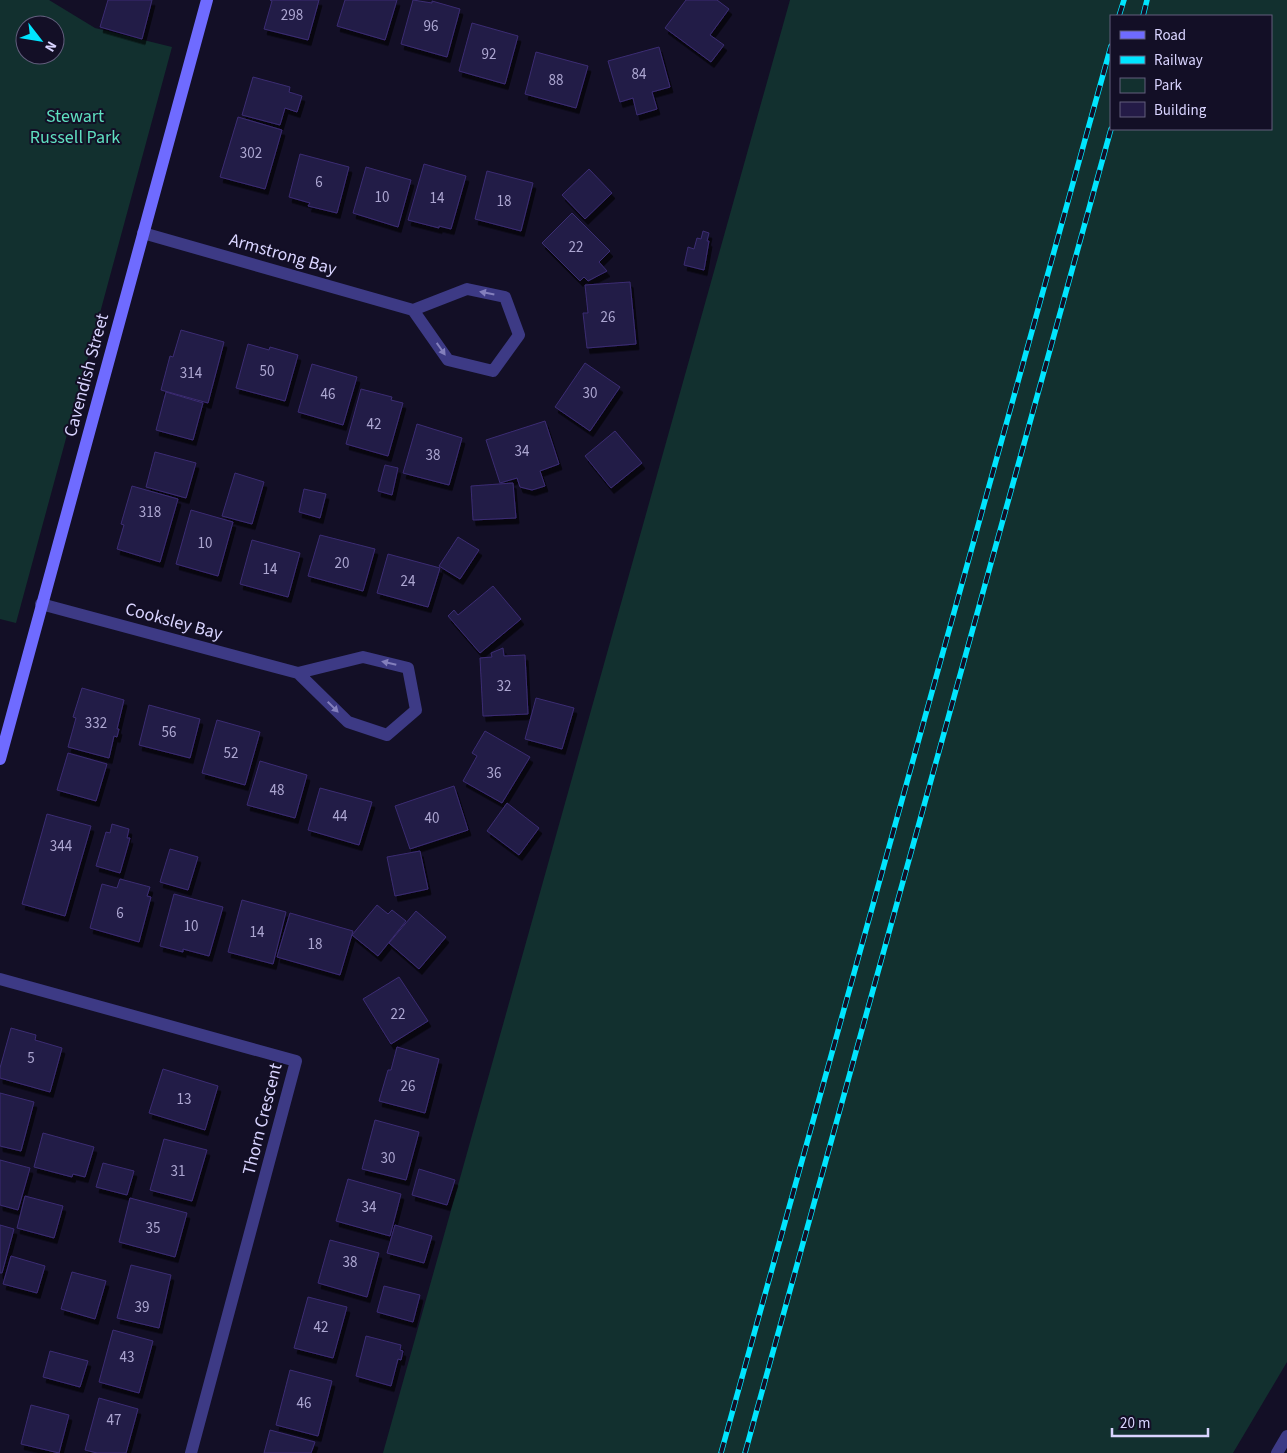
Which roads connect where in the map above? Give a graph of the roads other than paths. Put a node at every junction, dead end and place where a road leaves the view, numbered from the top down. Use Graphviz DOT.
graph roads {
  1 [pos="207,0"];
  2 [pos="143,233"];
  3 [pos="413,310"];
  4 [pos="41,604"];
  5 [pos="298,673"];
  6 [pos="0,759"];
  7 [pos="0,979"];
  8 [pos="1287,1436"];
  9 [pos="191,1453"];
  10 [pos="1277,1453"];
  1 -- 2 [label="street, Cavendish Street"];
  2 -- 3 [label="street, Armstrong Bay"];
  2 -- 4 [label="street, Cavendish Street"];
  3 -- 3 [label="street, one-way"];
  4 -- 5 [label="street, Cooksley Bay"];
  4 -- 6 [label="street, Cavendish Street"];
  5 -- 5 [label="street, Cooksley Bay, one-way"];
  7 -- 9 [label="street, Thorn Crescent"];
  8 -- 10 [label="street"];
}
